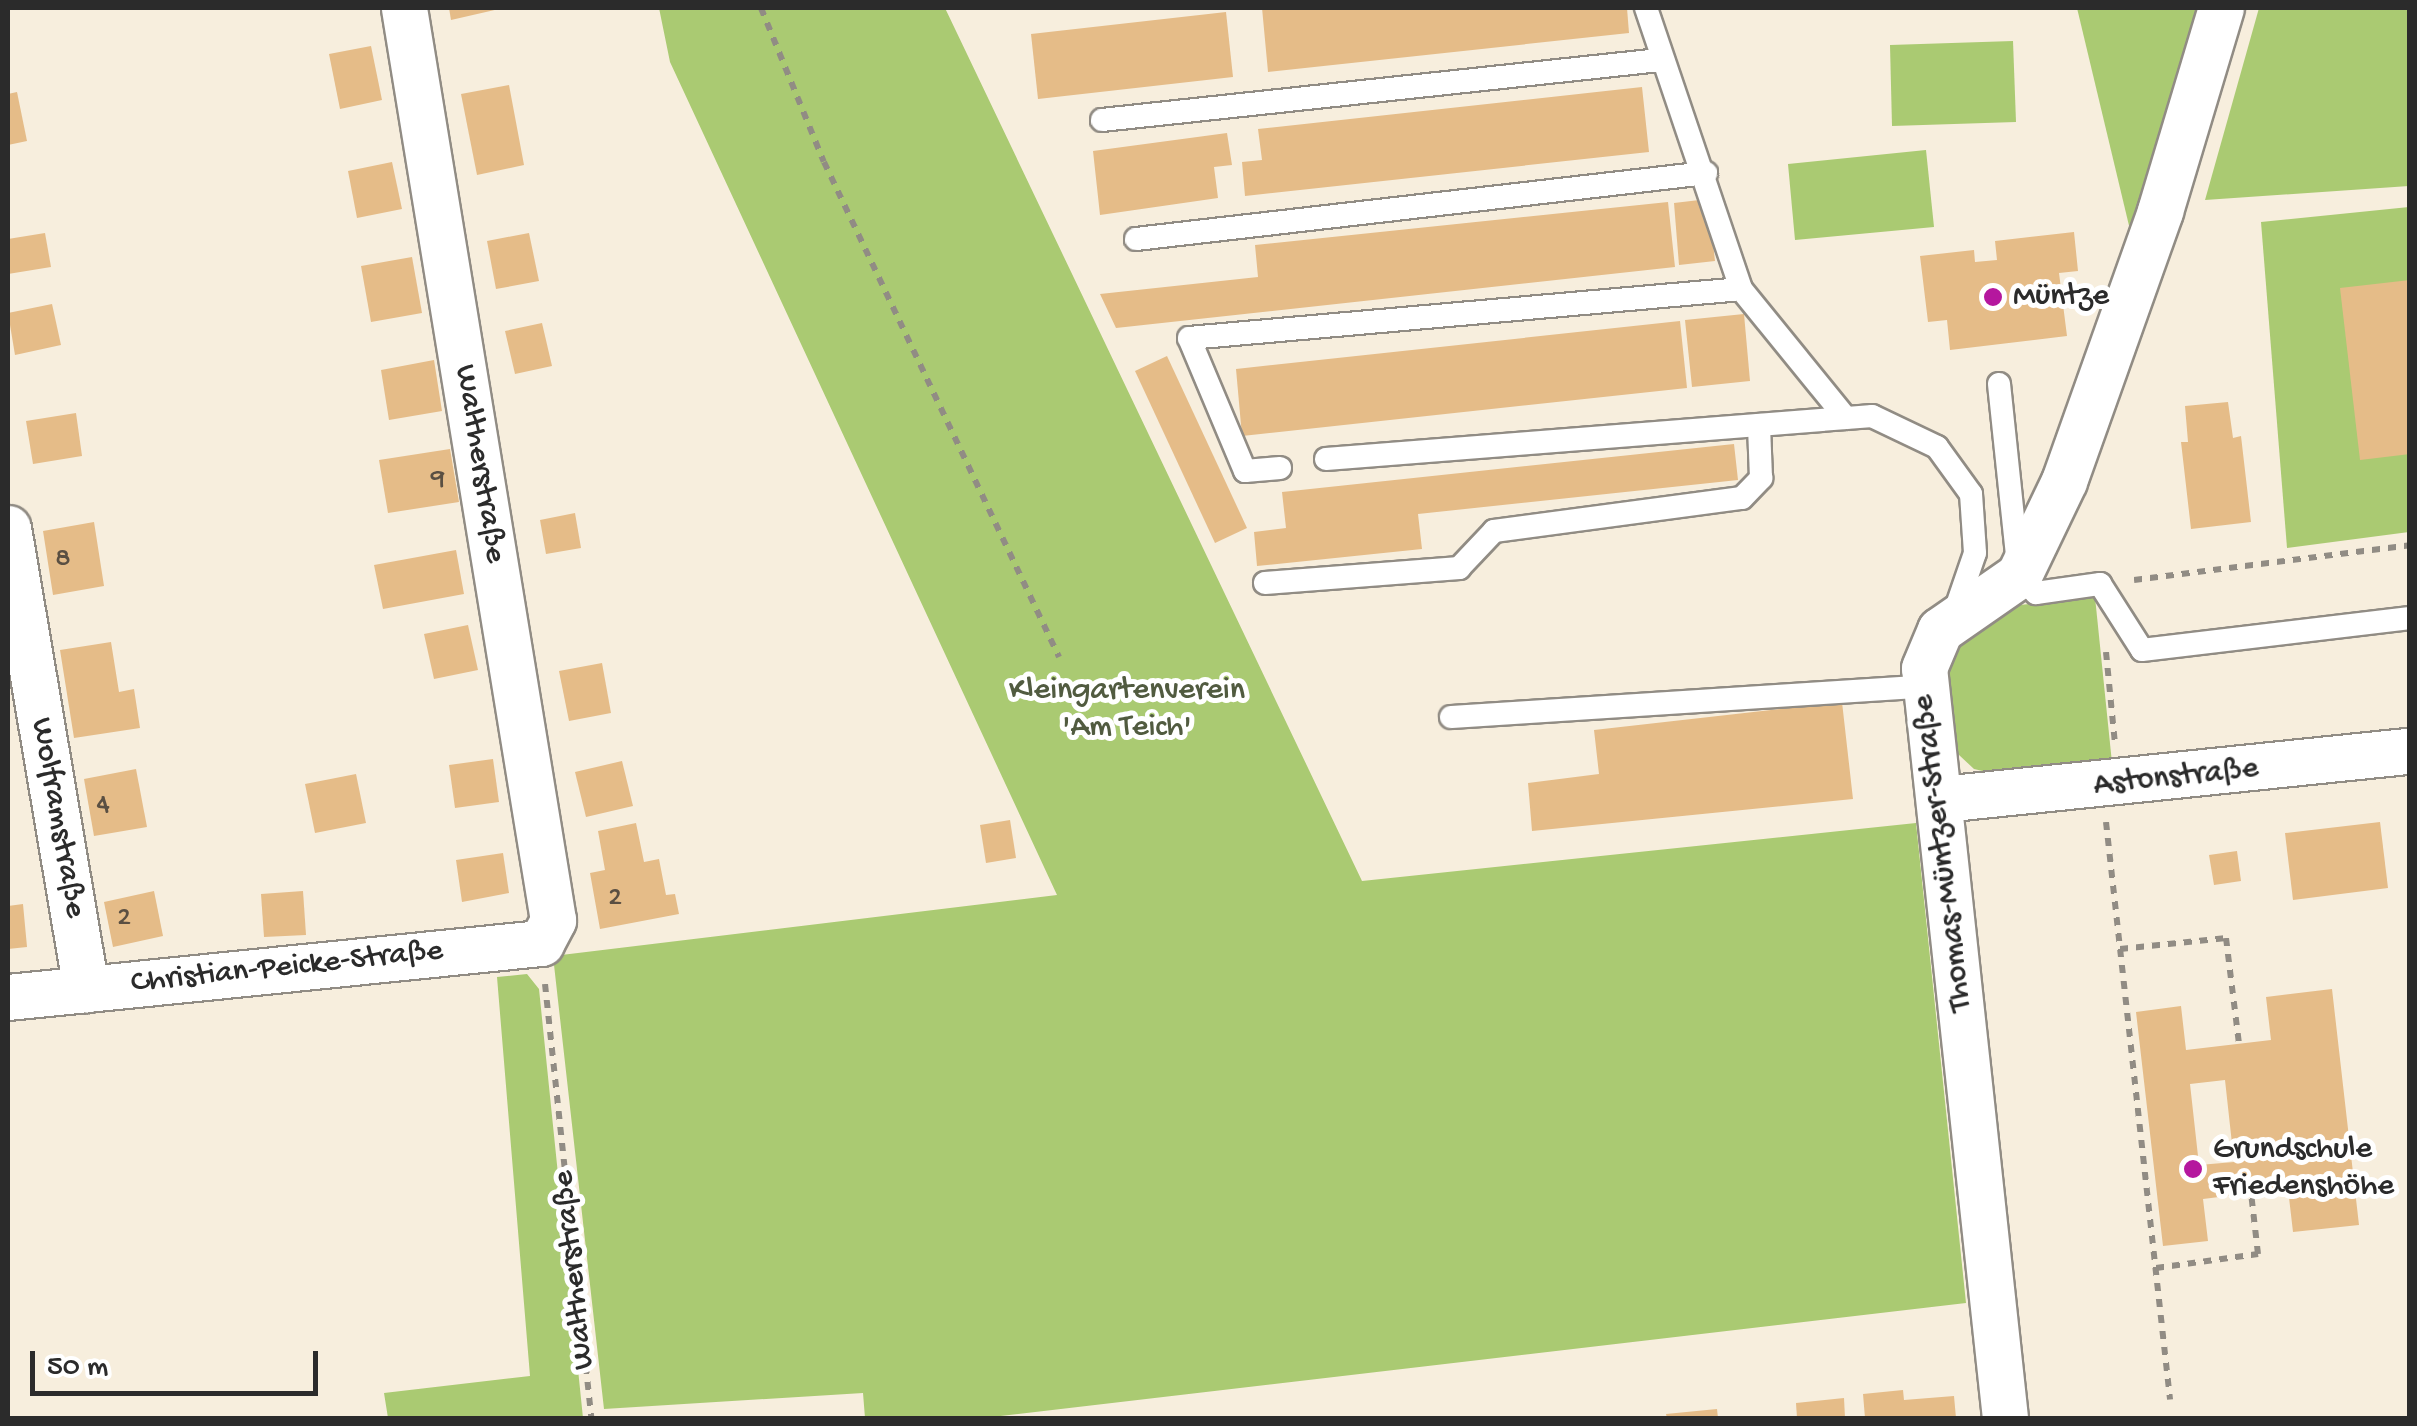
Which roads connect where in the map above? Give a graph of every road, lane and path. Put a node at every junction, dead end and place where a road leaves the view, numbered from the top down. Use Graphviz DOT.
graph roads {
  1 [pos="404,8"];
  2 [pos="761,8"];
  3 [pos="1646,8"];
  4 [pos="2221,8"];
  5 [pos="1660,60"];
  6 [pos="1102,120"];
  7 [pos="1706,173"];
  8 [pos="1136,239"];
  9 [pos="1740,289"];
  10 [pos="1999,384"];
  11 [pos="1846,418"];
  12 [pos="1759,425"];
  13 [pos="1326,459"];
  14 [pos="1280,468"];
  15 [pos="8,528"];
  16 [pos="2410,546"];
  17 [pos="2019,574"];
  18 [pos="1265,583"];
  19 [pos="2100,584"];
  20 [pos="1953,617"];
  21 [pos="2410,618"];
  22 [pos="1059,658"];
  23 [pos="1924,686"];
  24 [pos="1450,717"];
  25 [pos="2410,750"];
  26 [pos="1942,799"];
  27 [pos="2112,805"];
  28 [pos="547,931"];
  29 [pos="2120,949"];
  30 [pos="86,988"];
  31 [pos="8,997"];
  32 [pos="2239,1044"];
  33 [pos="2251,1193"];
  34 [pos="2156,1268"];
  35 [pos="2170,1399"];
  36 [pos="591,1418"];
  37 [pos="2005,1418"];
  1 -- 28 [label="street, Waltherstraße"];
  2 -- 22 [label="path"];
  3 -- 5 [label="lane"];
  4 -- 17 [label="street"];
  5 -- 6 [label="lane"];
  5 -- 7 [label="lane"];
  7 -- 8 [label="lane"];
  7 -- 9 [label="lane"];
  9 -- 11 [label="lane"];
  9 -- 14 [label="lane"];
  10 -- 17 [label="lane"];
  11 -- 12 [label="lane"];
  11 -- 20 [label="lane"];
  12 -- 13 [label="lane"];
  12 -- 18 [label="lane"];
  15 -- 30 [label="street, Wolframstraße"];
  16 -- 19 [label="path"];
  17 -- 19 [label="lane"];
  17 -- 20 [label="street, Thomas-Müntzer-Straße"];
  19 -- 21 [label="lane"];
  19 -- 27 [label="path"];
  20 -- 23 [label="street, Thomas-Müntzer-Straße"];
  23 -- 24 [label="lane"];
  23 -- 26 [label="street, Thomas-Müntzer-Straße"];
  25 -- 27 [label="street, Astonstraße"];
  26 -- 27 [label="street, Astonstraße"];
  26 -- 37 [label="street, Thomas-Müntzer-Straße"];
  27 -- 29 [label="path"];
  28 -- 30 [label="street, Christian-Peicke-Straße"];
  28 -- 36 [label="path, Waltherstraße"];
  29 -- 32 [label="path"];
  29 -- 34 [label="path"];
  30 -- 31 [label="street, Christian-Peicke-Straße"];
  33 -- 34 [label="path"];
  34 -- 35 [label="path"];
}
